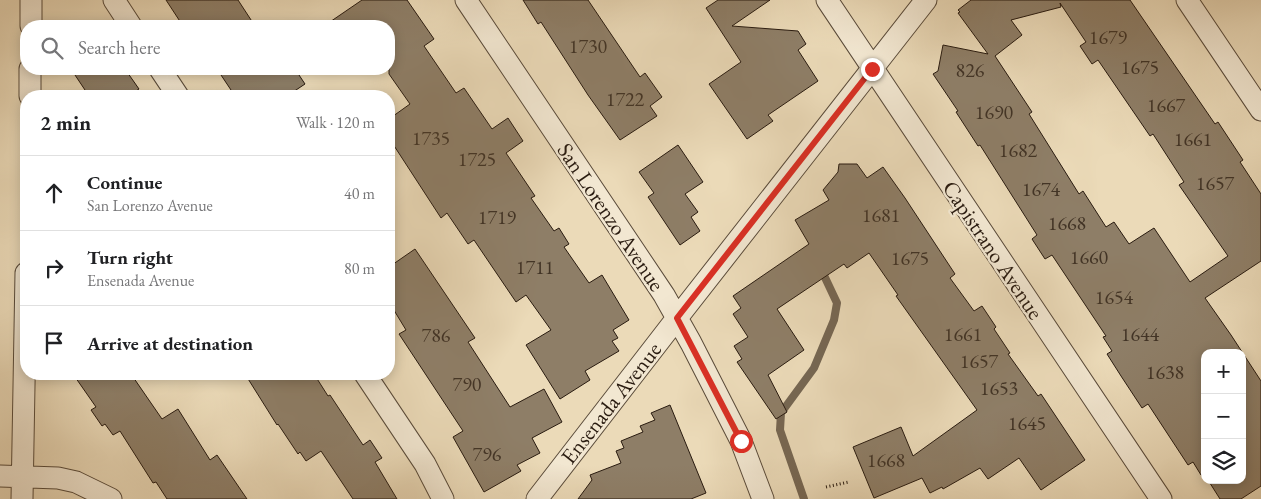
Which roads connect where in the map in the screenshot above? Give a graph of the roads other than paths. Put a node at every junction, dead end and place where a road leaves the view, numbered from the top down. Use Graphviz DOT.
graph roads {
  1 [pos="31,0"];
  2 [pos="114,0"];
  3 [pos="466,0"];
  4 [pos="826,0"];
  5 [pos="926,0"];
  6 [pos="1187,0"];
  7 [pos="31,20"];
  8 [pos="127,20"];
  9 [pos="872,69"];
  10 [pos="30,75"];
  11 [pos="164,75"];
  12 [pos="30,90"];
  13 [pos="174,90"];
  14 [pos="1261,110"];
  15 [pos="677,318"];
  16 [pos="24,380"];
  17 [pos="369,380"];
  18 [pos="0,476"];
  19 [pos="22,476"];
  20 [pos="22,499"];
  21 [pos="111,499"];
  22 [pos="443,499"];
  23 [pos="537,499"];
  24 [pos="763,499"];
  25 [pos="1161,499"];
  1 -- 7 [label="street"];
  2 -- 8 [label="street"];
  3 -- 15 [label="street, San Lorenzo Avenue"];
  4 -- 9 [label="street, Capistrano Avenue"];
  5 -- 9 [label="street, Ensenada Avenue"];
  6 -- 14 [label="street"];
  9 -- 15 [label="street, Ensenada Avenue"];
  9 -- 25 [label="street, Capistrano Avenue"];
  10 -- 12 [label="street"];
  11 -- 13 [label="street"];
  15 -- 23 [label="street, Ensenada Avenue"];
  15 -- 24 [label="street, San Lorenzo Avenue"];
  16 -- 19 [label="street"];
  17 -- 22 [label="street"];
  18 -- 19 [label="street"];
  19 -- 20 [label="street"];
  19 -- 21 [label="street"];
}
